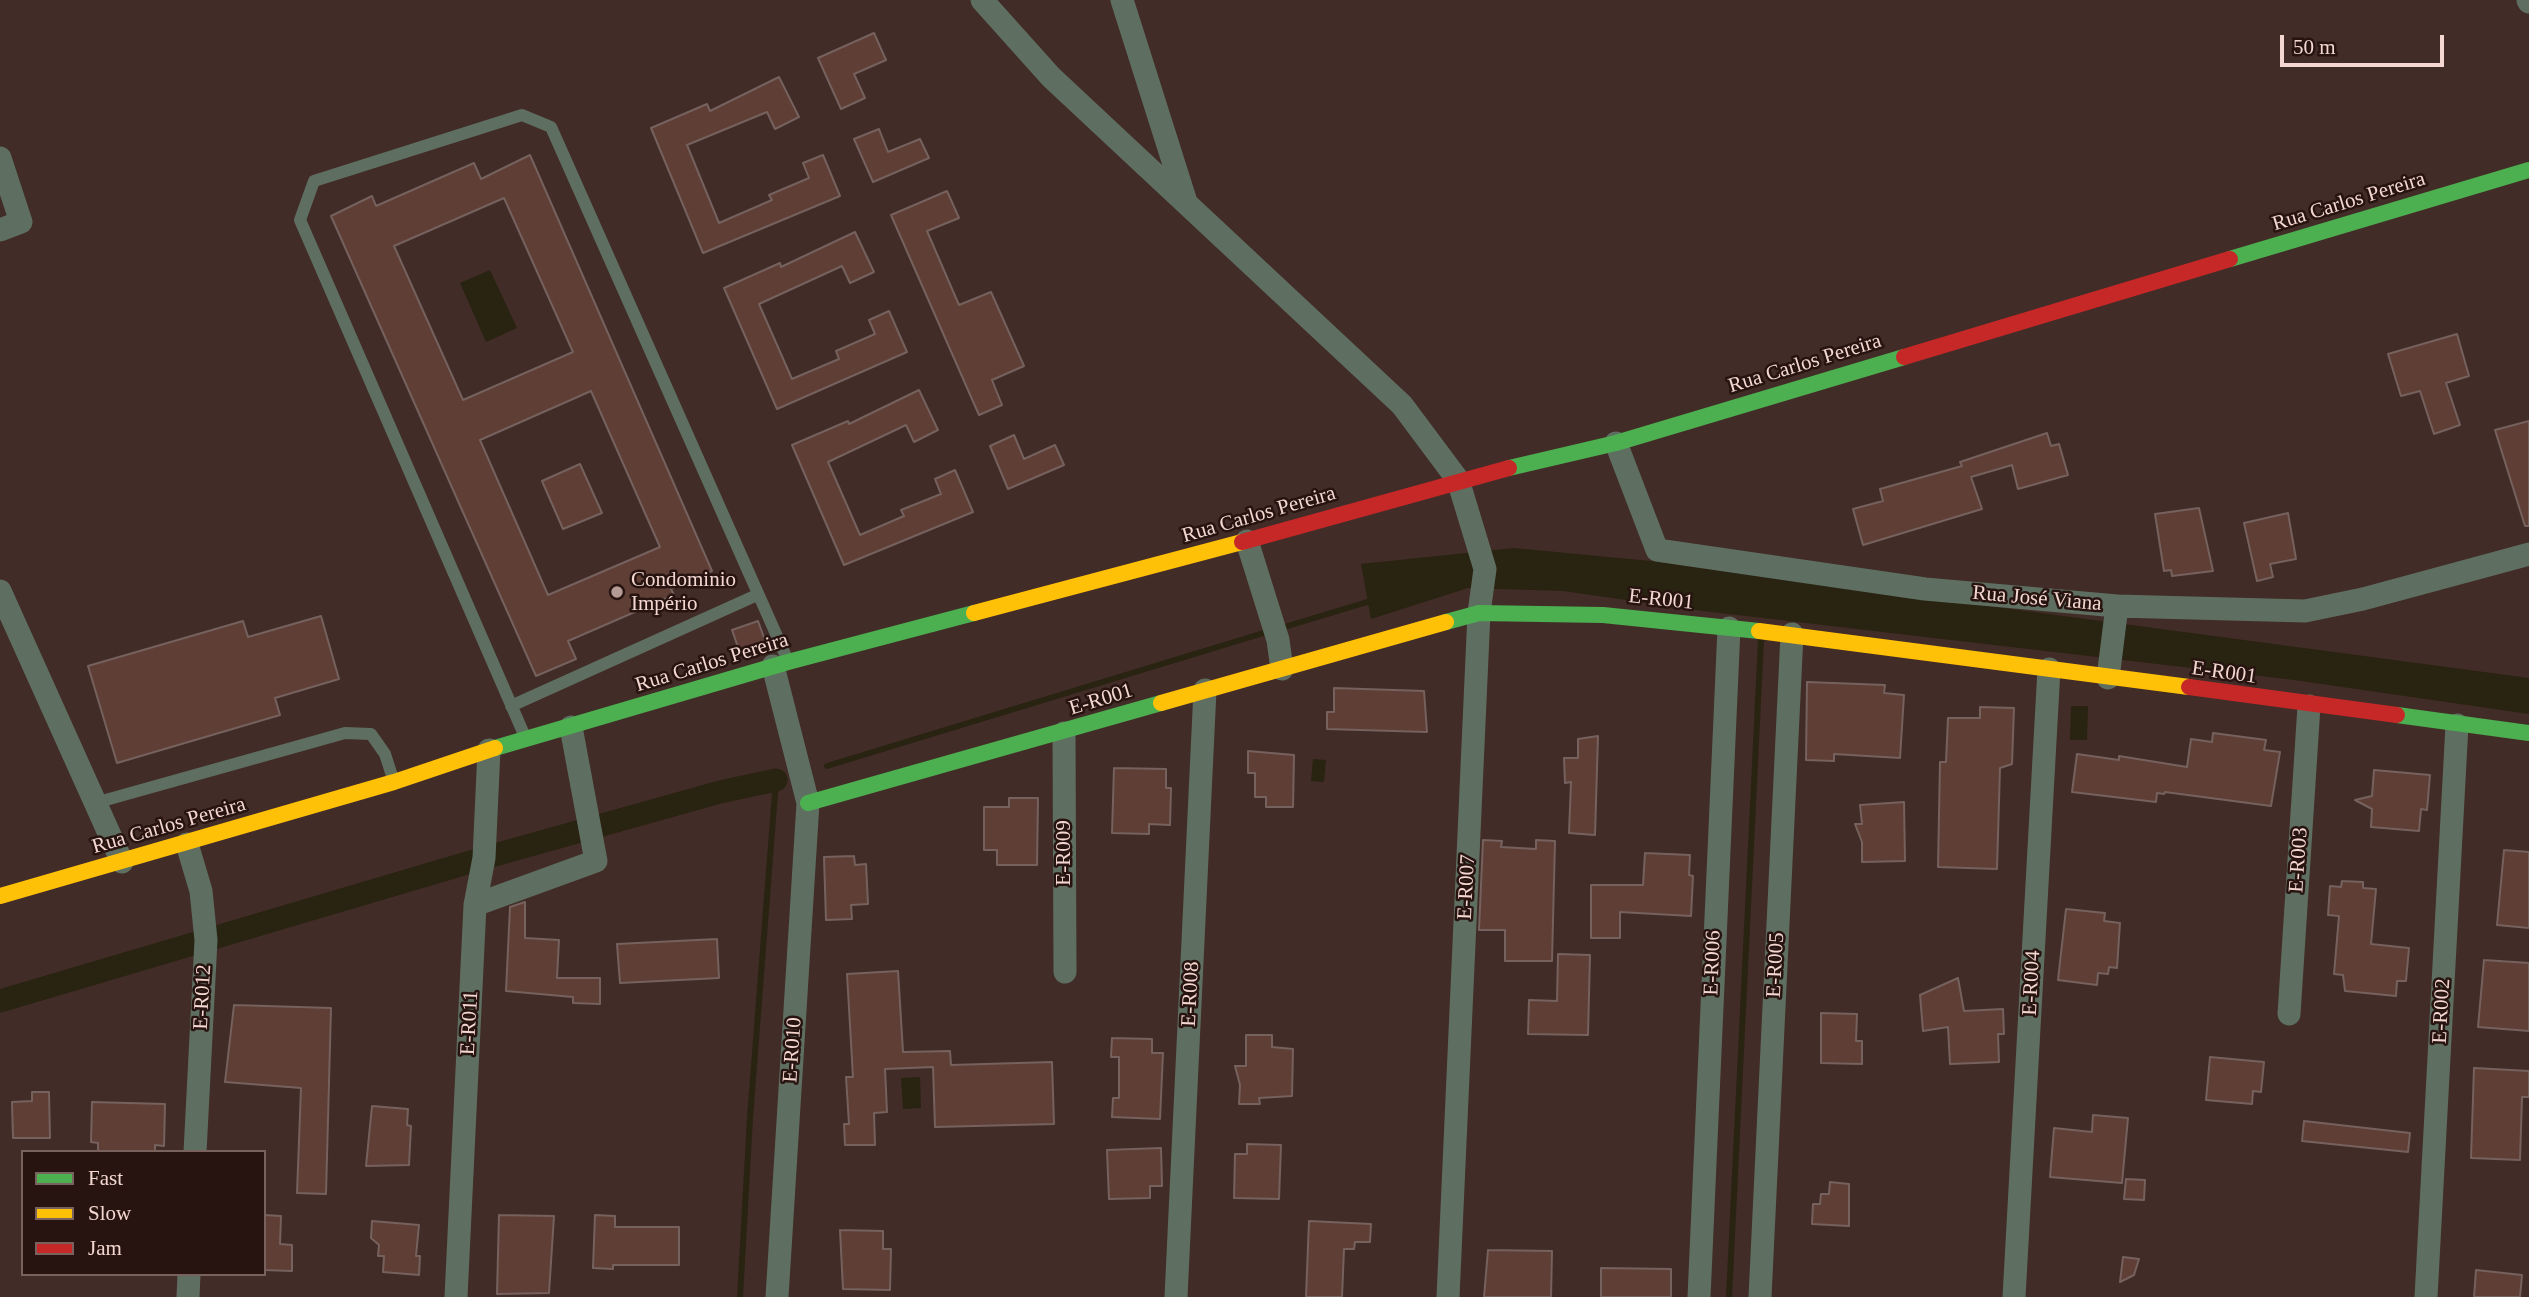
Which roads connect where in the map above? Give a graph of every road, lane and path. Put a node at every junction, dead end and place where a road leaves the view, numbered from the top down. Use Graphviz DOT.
graph roads {
  1 [pos="982,0"];
  2 [pos="1122,0"];
  3 [pos="0,158"];
  4 [pos="2529,170"];
  5 [pos="1187,205"];
  6 [pos="0,230"];
  7 [pos="1616,443"];
  8 [pos="1458,480"];
  9 [pos="1247,541"];
  10 [pos="2529,554"];
  11 [pos="0,592"];
  12 [pos="757,595"];
  13 [pos="2116,606"];
  14 [pos="1479,613"];
  15 [pos="1729,628"];
  16 [pos="1792,634"];
  17 [pos="780,664"];
  18 [pos="1282,669"];
  19 [pos="2049,669"];
  20 [pos="2108,678"];
  21 [pos="1205,690"];
  22 [pos="511,706"];
  23 [pos="2309,706"];
  24 [pos="2457,725"];
  25 [pos="571,727"];
  26 [pos="1064,733"];
  27 [pos="2529,733"];
  28 [pos="527,739"];
  29 [pos="489,750"];
  30 [pos="394,782"];
  31 [pos="95,803"];
  32 [pos="808,803"];
  33 [pos="187,844"];
  34 [pos="122,862"];
  35 [pos="0,896"];
  36 [pos="475,905"];
  37 [pos="1065,972"];
  38 [pos="2289,1014"];
  39 [pos="195,1150"];
  40 [pos="189,1276"];
  41 [pos="188,1297"];
  42 [pos="456,1297"];
  43 [pos="778,1297"];
  44 [pos="1177,1297"];
  45 [pos="1448,1297"];
  46 [pos="1699,1297"];
  47 [pos="1760,1297"];
  48 [pos="2014,1297"];
  49 [pos="2426,1297"];
  1 -- 5 [label="street, E-R007"];
  2 -- 5 [label="street"];
  3 -- 6 [label="street"];
  4 -- 7 [label="street, Rua Carlos Pereira"];
  5 -- 8 [label="street, E-R007"];
  7 -- 8 [label="street, Rua Carlos Pereira"];
  7 -- 13 [label="street, Rua José Viana"];
  8 -- 9 [label="street, Rua Carlos Pereira"];
  8 -- 14 [label="street, E-R007"];
  9 -- 17 [label="street, Rua Carlos Pereira"];
  9 -- 18 [label="street"];
  10 -- 13 [label="street, Rua José Viana"];
  11 -- 31 [label="street"];
  12 -- 17 [label="lane"];
  12 -- 22 [label="lane"];
  12 -- 22 [label="lane"];
  13 -- 20 [label="street"];
  14 -- 15 [label="street, E-R001"];
  14 -- 18 [label="street, E-R001"];
  14 -- 45 [label="street, E-R007"];
  15 -- 16 [label="street, E-R001"];
  15 -- 46 [label="street, E-R006"];
  16 -- 19 [label="street, E-R001"];
  16 -- 47 [label="street, E-R005"];
  17 -- 25 [label="street, Rua Carlos Pereira"];
  17 -- 32 [label="street, E-R010"];
  18 -- 21 [label="street, E-R001"];
  19 -- 20 [label="street, E-R001"];
  19 -- 48 [label="street, E-R004"];
  20 -- 23 [label="street, E-R001"];
  21 -- 26 [label="street, E-R001"];
  21 -- 44 [label="street, E-R008"];
  22 -- 28 [label="lane"];
  23 -- 24 [label="street, E-R001"];
  23 -- 38 [label="street, E-R003"];
  24 -- 27 [label="street, E-R001"];
  24 -- 49 [label="street, E-R002"];
  25 -- 28 [label="street, Rua Carlos Pereira"];
  25 -- 36 [label="street"];
  26 -- 32 [label="street, E-R001"];
  26 -- 37 [label="street, E-R009"];
  28 -- 29 [label="street, Rua Carlos Pereira"];
  29 -- 30 [label="street, Rua Carlos Pereira"];
  29 -- 36 [label="street, E-R011"];
  30 -- 31 [label="lane"];
  30 -- 33 [label="street, Rua Carlos Pereira"];
  31 -- 34 [label="street"];
  32 -- 43 [label="street, E-R010"];
  33 -- 34 [label="street, Rua Carlos Pereira"];
  33 -- 39 [label="street, E-R012"];
  34 -- 35 [label="street, Rua Carlos Pereira"];
  36 -- 42 [label="street, E-R011"];
  40 -- 41 [label="street"];
}
